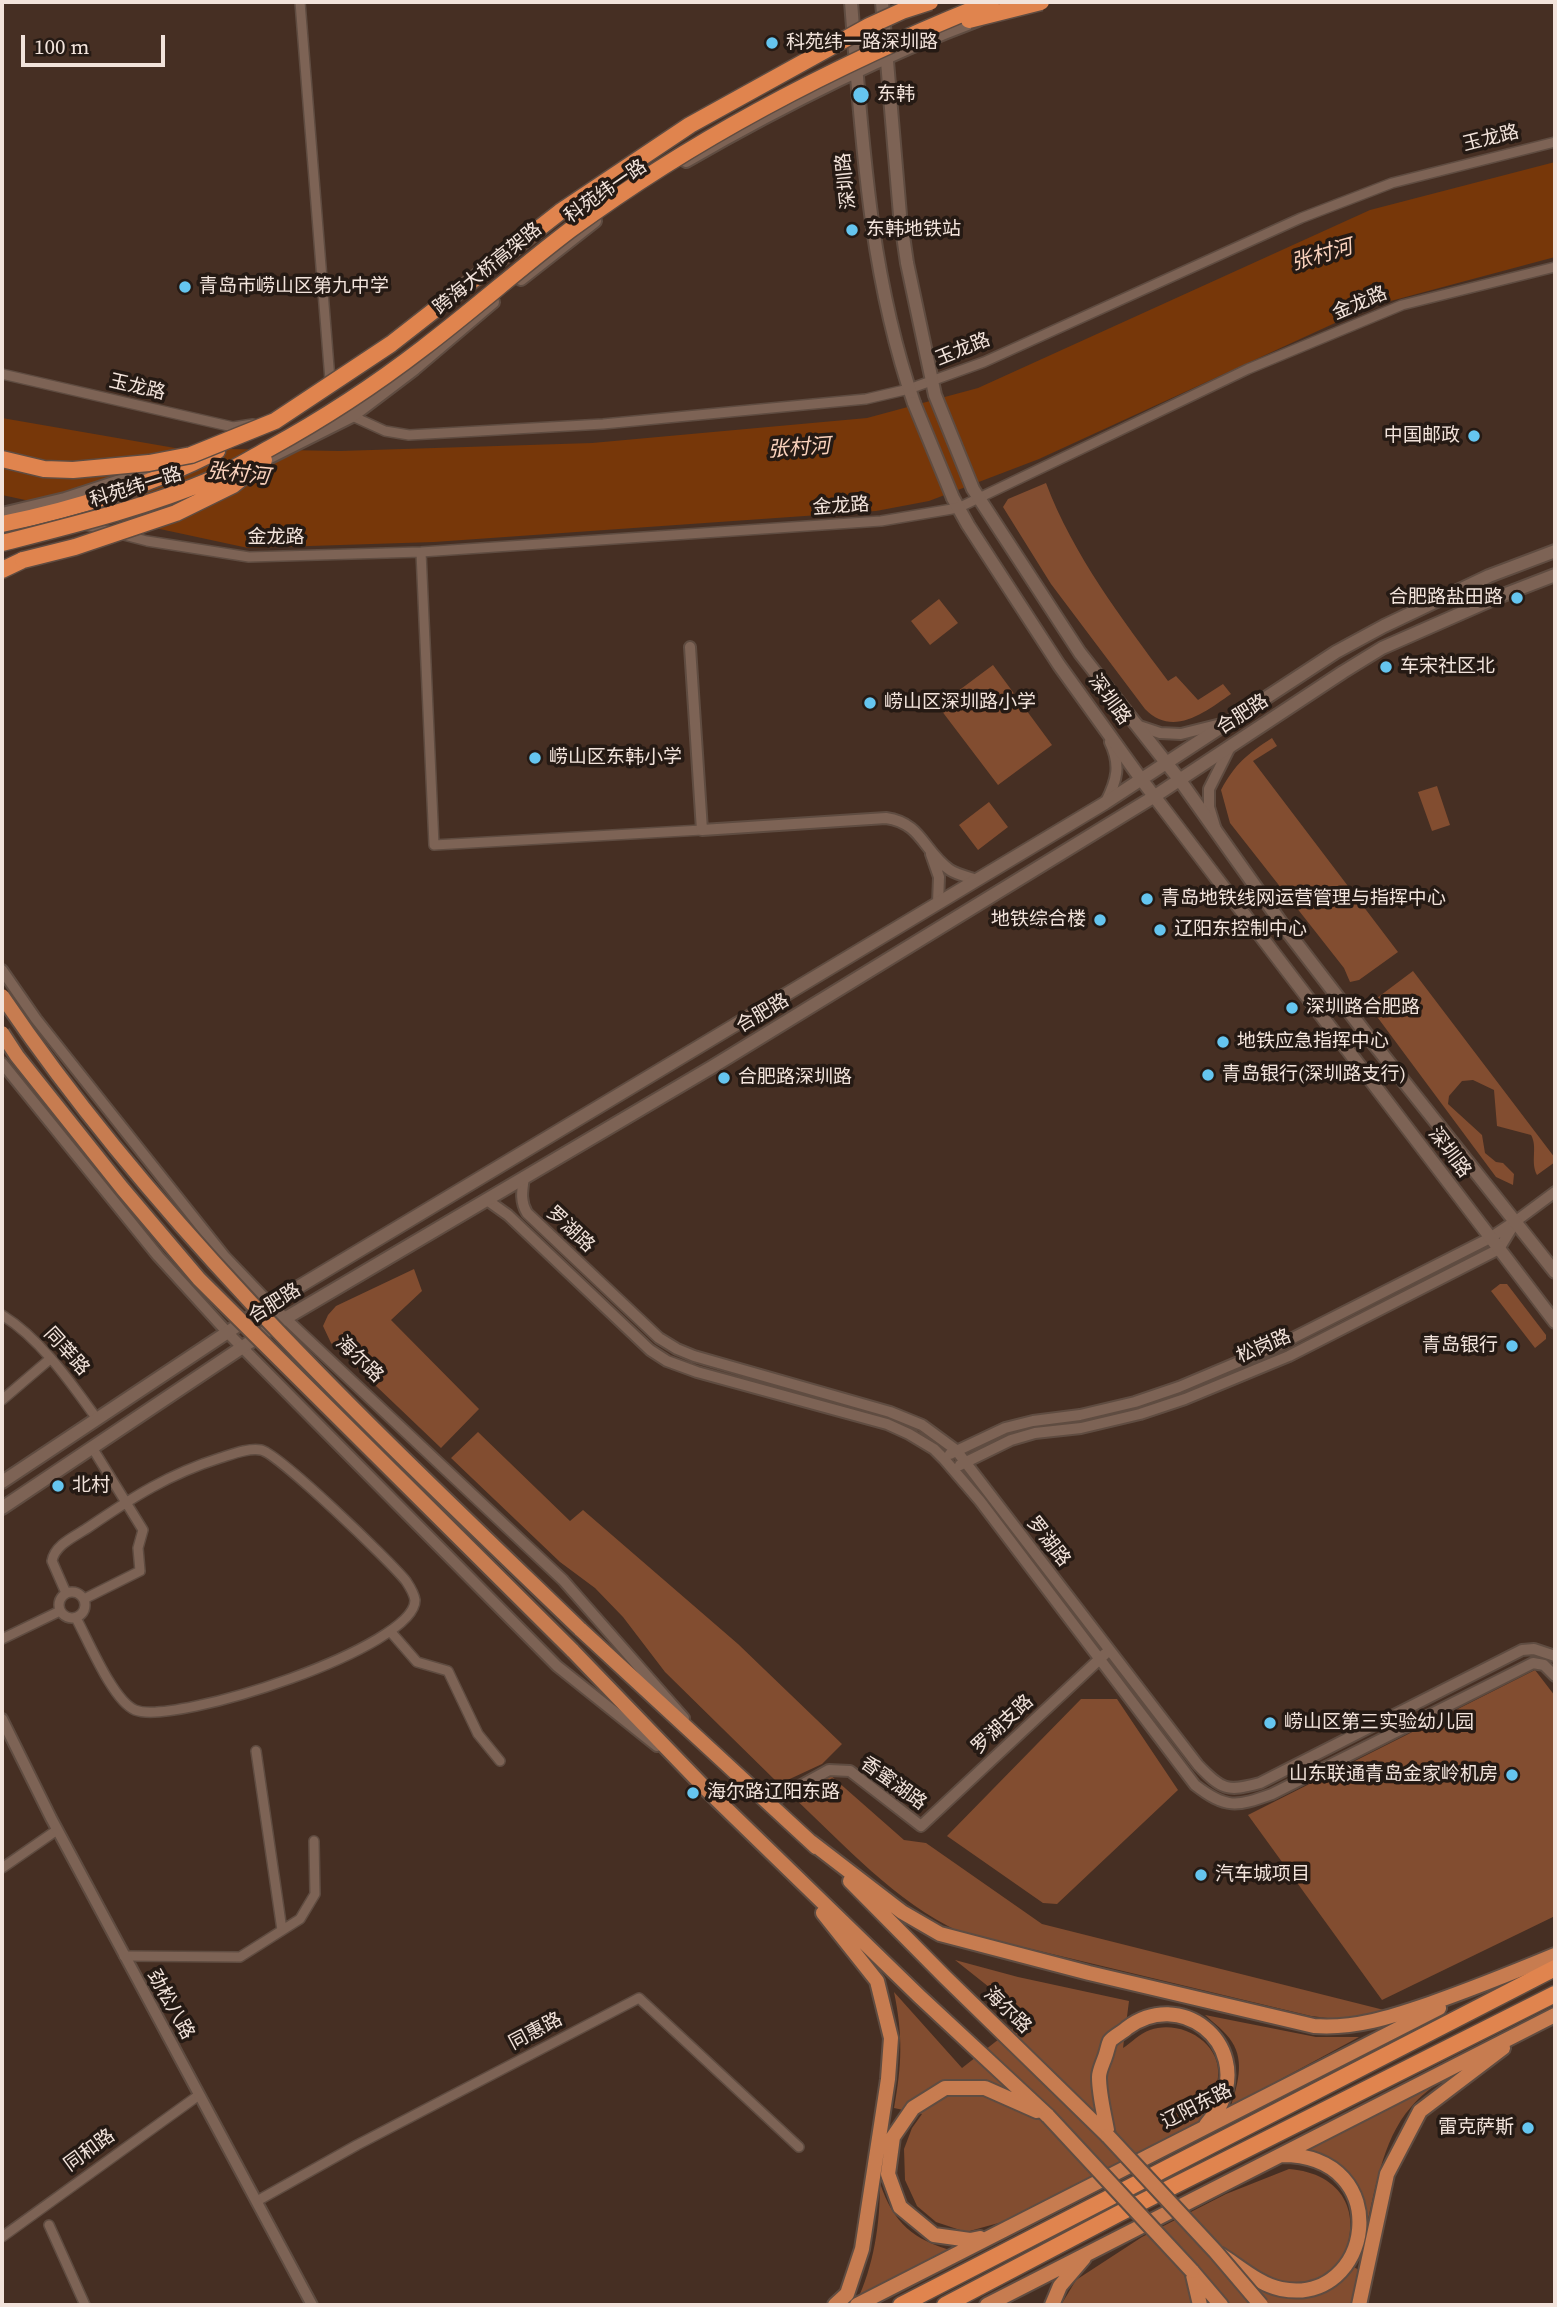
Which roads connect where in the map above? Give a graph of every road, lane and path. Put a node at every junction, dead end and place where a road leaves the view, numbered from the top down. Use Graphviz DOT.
graph roads {
  1 [pos="300,2"];
  2 [pos="850,2"];
  3 [pos="882,2"];
  4 [pos="932,2"];
  5 [pos="991,2"];
  6 [pos="1026,2"];
  7 [pos="1041,2"];
  8 [pos="909,7"];
  9 [pos="883,25"];
  10 [pos="853,27"];
  11 [pos="912,33"];
  12 [pos="886,57"];
  13 [pos="856,72"];
  14 [pos="1555,142"];
  15 [pos="1555,267"];
  16 [pos="2,374"];
  17 [pos="330,380"];
  18 [pos="932,381"];
  19 [pos="909,388"];
  20 [pos="352,416"];
  21 [pos="270,422"];
  22 [pos="299,432"];
  23 [pos="2,460"];
  24 [pos="976,494"];
  25 [pos="956,503"];
  26 [pos="2,514"];
  27 [pos="2,524"];
  28 [pos="83,524"];
  29 [pos="2,543"];
  30 [pos="1555,551"];
  31 [pos="421,552"];
  32 [pos="2,567"];
  33 [pos="1555,575"];
  34 [pos="691,647"];
  35 [pos="1103,723"];
  36 [pos="1225,723"];
  37 [pos="1135,724"];
  38 [pos="1231,746"];
  39 [pos="1166,762"];
  40 [pos="1141,779"];
  41 [pos="1179,779"];
  42 [pos="1155,796"];
  43 [pos="1105,803"];
  44 [pos="702,830"];
  45 [pos="1217,832"];
  46 [pos="930,851"];
  47 [pos="977,880"];
  48 [pos="938,903"];
  49 [pos="2,970"];
  50 [pos="2,996"];
  51 [pos="2,1033"];
  52 [pos="2,1063"];
  53 [pos="524,1177"];
  54 [pos="1555,1192"];
  55 [pos="487,1200"];
  56 [pos="1516,1221"];
  57 [pos="1490,1238"];
  58 [pos="1499,1249"];
  59 [pos="1555,1272"];
  60 [pos="271,1304"];
  61 [pos="2,1315"];
  62 [pos="286,1318"];
  63 [pos="1555,1322"];
  64 [pos="227,1332"];
  65 [pos="243,1347"];
  66 [pos="50,1359"];
  67 [pos="2,1400"];
  68 [pos="97,1419"];
  69 [pos="93,1449"];
  70 [pos="956,1450"];
  71 [pos="944,1459"];
  72 [pos="964,1462"];
  73 [pos="954,1470"];
  74 [pos="2,1482"];
  75 [pos="125,1502"];
  76 [pos="2,1508"];
  77 [pos="66,1593"];
  78 [pos="85,1600"];
  79 [pos="61,1611"];
  80 [pos="76,1618"];
  81 [pos="390,1631"];
  82 [pos="2,1639"];
  83 [pos="1110,1650"];
  84 [pos="1555,1656"];
  85 [pos="1099,1658"];
  86 [pos="1555,1676"];
  87 [pos="2,1719"];
  88 [pos="256,1751"];
  89 [pos="716,1754"];
  90 [pos="500,1761"];
  91 [pos="689,1772"];
  92 [pos="769,1802"];
  93 [pos="921,1826"];
  94 [pos="57,1830"];
  95 [pos="314,1841"];
  96 [pos="811,1842"];
  97 [pos="786,1865"];
  98 [pos="2,1868"];
  99 [pos="282,1930"];
  100 [pos="1555,1944"];
  101 [pos="1555,1955"];
  102 [pos="124,1956"];
  103 [pos="1555,1968"];
  104 [pos="1482,1986"];
  105 [pos="1555,1994"];
  106 [pos="1555,2012"];
  107 [pos="1536,2024"];
  108 [pos="200,2095"];
  109 [pos="1048,2116"];
  110 [pos="1205,2127"];
  111 [pos="1108,2136"];
  112 [pos="799,2147"];
  113 [pos="1280,2155"];
  114 [pos="257,2201"];
  115 [pos="49,2225"];
  116 [pos="2,2236"];
  117 [pos="991,2236"];
  118 [pos="1216,2251"];
  119 [pos="1089,2252"];
  120 [pos="1192,2271"];
  121 [pos="85,2305"];
  122 [pos="312,2305"];
  123 [pos="835,2305"];
  124 [pos="857,2305"];
  125 [pos="901,2305"];
  126 [pos="944,2305"];
  127 [pos="987,2305"];
  128 [pos="1052,2305"];
  129 [pos="1200,2305"];
  130 [pos="1221,2305"];
  131 [pos="1261,2305"];
  132 [pos="1359,2305"];
  1 -- 17 [label="street"];
  2 -- 10 [label="main road, 深圳路"];
  3 -- 9 [label="main road, 深圳路"];
  4 -- 8 [label="highway, 跨海大桥高架路, bridge"];
  4 -- 9 [label="main road, 科苑纬一路"];
  5 -- 11 [label="highway, 跨海大桥高架路, bridge"];
  6 -- 12 [label="main road, 科苑纬一路"];
  7 -- 11 [label="highway, bridge"];
  8 -- 21 [label="highway, 跨海大桥高架路, bridge"];
  9 -- 10 [label="main road, 科苑纬一路"];
  9 -- 12 [label="main road, 深圳路"];
  10 -- 13 [label="main road, 深圳路"];
  10 -- 17 [label="main road, 科苑纬一路"];
  11 -- 22 [label="highway, 跨海大桥高架路, bridge"];
  12 -- 13 [label="main road, 科苑纬一路"];
  12 -- 18 [label="main road, 深圳路"];
  13 -- 19 [label="main road, 深圳路"];
  13 -- 20 [label="main road, 科苑纬一路"];
  14 -- 18 [label="street, 玉龙路"];
  15 -- 24 [label="street, 金龙路"];
  16 -- 21 [label="street, 玉龙路"];
  17 -- 21 [label="main road, 科苑纬一路"];
  18 -- 19 [label="street, 玉龙路"];
  18 -- 24 [label="main road, 深圳路"];
  19 -- 20 [label="street, 玉龙路"];
  19 -- 25 [label="main road, 深圳路, bridge"];
  20 -- 28 [label="main road, 科苑纬一路, bridge"];
  21 -- 23 [label="highway, bridge"];
  21 -- 26 [label="main road, 科苑纬一路, bridge"];
  21 -- 27 [label="highway, bridge"];
  22 -- 29 [label="highway, 跨海大桥高架路, bridge"];
  22 -- 32 [label="highway, bridge"];
  24 -- 25 [label="street, 金龙路"];
  24 -- 37 [label="main road, 深圳路"];
  25 -- 31 [label="street, 金龙路"];
  25 -- 35 [label="main road, 深圳路"];
  28 -- 29 [label="main road, 科苑纬一路"];
  28 -- 31 [label="street, 金龙路"];
  30 -- 36 [label="main road, 合肥路"];
  31 -- 44 [label="street"];
  33 -- 38 [label="main road, 合肥路"];
  34 -- 44 [label="street"];
  35 -- 40 [label="main road, 深圳路"];
  35 -- 43 [label="street"];
  36 -- 37 [label="street"];
  36 -- 39 [label="main road, 合肥路"];
  37 -- 39 [label="main road, 深圳路"];
  38 -- 41 [label="main road, 合肥路"];
  38 -- 45 [label="street"];
  39 -- 40 [label="main road, 合肥路"];
  39 -- 41 [label="main road, 深圳路"];
  40 -- 42 [label="main road, 深圳路"];
  40 -- 43 [label="main road, 合肥路"];
  41 -- 42 [label="main road, 合肥路"];
  41 -- 45 [label="main road, 深圳路"];
  42 -- 53 [label="main road, 合肥路"];
  42 -- 57 [label="main road, 深圳路"];
  43 -- 47 [label="main road, 合肥路"];
  44 -- 46 [label="street"];
  45 -- 56 [label="main road, 深圳路"];
  46 -- 47 [label="street"];
  46 -- 48 [label="street"];
  47 -- 48 [label="main road, 合肥路"];
  48 -- 60 [label="main road, 合肥路"];
  49 -- 60 [label="street, 海尔路"];
  50 -- 89 [label="main road, 海尔路, bridge"];
  51 -- 91 [label="main road, bridge"];
  52 -- 64 [label="street"];
  53 -- 55 [label="main road, 合肥路"];
  53 -- 70 [label="street, 罗湖路"];
  54 -- 56 [label="street"];
  55 -- 62 [label="main road, 合肥路"];
  55 -- 71 [label="street"];
  56 -- 57 [label="street, 松岗路"];
  56 -- 58 [label="street"];
  56 -- 59 [label="main road, 深圳路"];
  57 -- 58 [label="main road, 深圳路"];
  57 -- 70 [label="street, 松岗路"];
  58 -- 63 [label="main road, 深圳路"];
  58 -- 72 [label="street, 松岗路"];
  60 -- 62 [label="street, 海尔路"];
  60 -- 64 [label="main road, 合肥路"];
  61 -- 66 [label="street, 同莘路"];
  62 -- 65 [label="main road, 合肥路"];
  62 -- 89 [label="street, 海尔路"];
  64 -- 65 [label="street"];
  64 -- 68 [label="main road, 合肥路"];
  65 -- 69 [label="main road, 合肥路"];
  65 -- 91 [label="street"];
  66 -- 67 [label="street"];
  66 -- 68 [label="street, 同莘路"];
  68 -- 74 [label="main road, 合肥路"];
  69 -- 75 [label="street"];
  69 -- 76 [label="main road, 合肥路"];
  70 -- 71 [label="street, 松岗路"];
  70 -- 72 [label="street, 罗湖路"];
  71 -- 73 [label="street"];
  72 -- 73 [label="street, 松岗路"];
  72 -- 83 [label="street, 罗湖路"];
  73 -- 85 [label="street"];
  75 -- 77 [label="street"];
  75 -- 78 [label="street"];
  75 -- 81 [label="street"];
  77 -- 78 [label="street"];
  77 -- 79 [label="street"];
  78 -- 80 [label="street"];
  79 -- 80 [label="street"];
  79 -- 82 [label="street"];
  80 -- 81 [label="street"];
  81 -- 90 [label="street"];
  83 -- 84 [label="street, 罗湖路"];
  83 -- 85 [label="street, 罗湖支路"];
  85 -- 86 [label="street"];
  85 -- 93 [label="street, 罗湖支路"];
  87 -- 94 [label="street, 劲松八路"];
  88 -- 99 [label="street"];
  89 -- 92 [label="main road, 海尔路"];
  91 -- 97 [label="main road"];
  92 -- 93 [label="street, 香蜜湖路"];
  92 -- 96 [label="main road, 海尔路"];
  94 -- 98 [label="street"];
  94 -- 102 [label="street, 劲松八路"];
  95 -- 99 [label="street"];
  96 -- 104 [label="main road"];
  96 -- 111 [label="main road, 海尔路"];
  97 -- 109 [label="main road"];
  97 -- 123 [label="main road"];
  99 -- 102 [label="street"];
  100 -- 104 [label="main road, 辽阳东路"];
  101 -- 104 [label="main road"];
  102 -- 108 [label="street, 劲松八路"];
  103 -- 125 [label="highway, 辽阳东路"];
  104 -- 110 [label="main road, 辽阳东路"];
  105 -- 126 [label="highway"];
  106 -- 107 [label="main road"];
  107 -- 113 [label="main road"];
  107 -- 132 [label="main road"];
  108 -- 114 [label="street, 劲松八路"];
  108 -- 116 [label="street, 同和路"];
  109 -- 117 [label="main road"];
  109 -- 120 [label="main road, bridge"];
  110 -- 111 [label="main road"];
  110 -- 117 [label="main road, 辽阳东路"];
  111 -- 118 [label="main road, 海尔路, bridge"];
  112 -- 114 [label="street, 同惠路"];
  113 -- 118 [label="main road"];
  113 -- 119 [label="main road"];
  114 -- 122 [label="street, 劲松八路"];
  115 -- 121 [label="street"];
  117 -- 124 [label="main road, 辽阳东路"];
  118 -- 131 [label="main road, 海尔路, bridge"];
  119 -- 127 [label="main road"];
  119 -- 128 [label="main road"];
  120 -- 129 [label="main road"];
  120 -- 130 [label="main road"];
}
